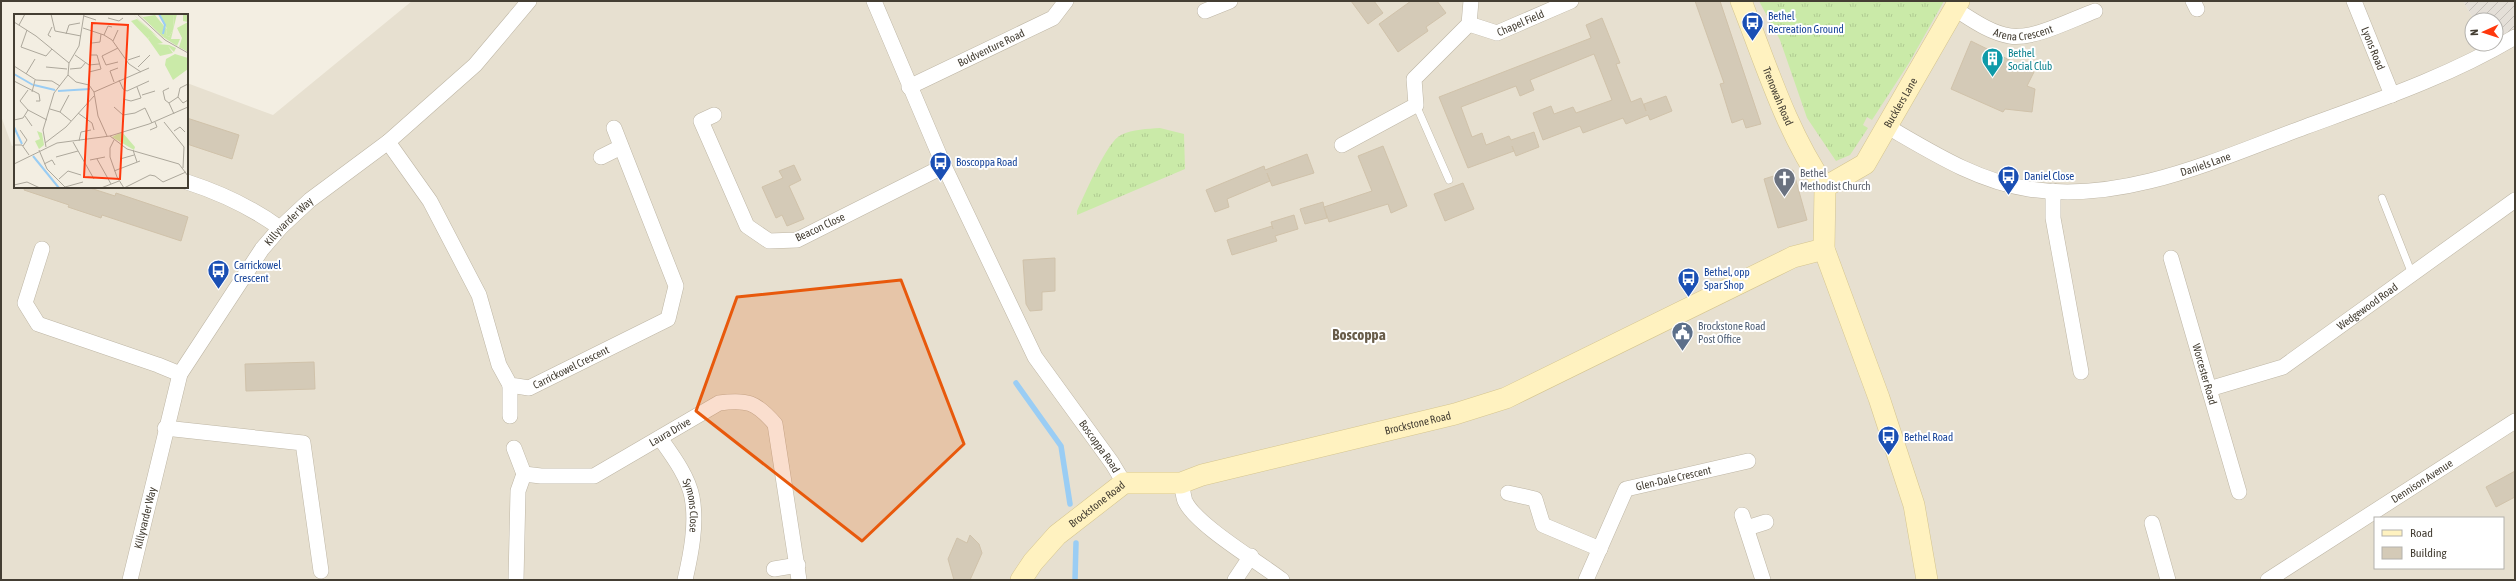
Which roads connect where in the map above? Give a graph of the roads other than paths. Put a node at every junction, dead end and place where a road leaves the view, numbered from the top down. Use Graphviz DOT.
graph roads {
  1 [pos="529,1"];
  2 [pos="874,1"];
  3 [pos="1066,1"];
  4 [pos="1230,1"];
  5 [pos="1471,1"];
  6 [pos="1571,1"];
  7 [pos="1741,1"];
  8 [pos="2354,1"];
  9 [pos="1957,5"];
  10 [pos="1205,11"];
  11 [pos="2094,11"];
  12 [pos="1469,24"];
  13 [pos="2515,37"];
  14 [pos="909,87"];
  15 [pos="2392,95"];
  16 [pos="1416,105"];
  17 [pos="714,115"];
  18 [pos="1888,127"];
  19 [pos="614,128"];
  20 [pos="388,142"];
  21 [pos="1342,145"];
  22 [pos="621,147"];
  23 [pos="601,157"];
  24 [pos="944,166"];
  25 [pos="1449,180"];
  26 [pos="188,182"];
  27 [pos="1825,187"];
  28 [pos="2054,191"];
  29 [pos="2382,198"];
  30 [pos="2515,200"];
  31 [pos="280,228"];
  32 [pos="1824,248"];
  33 [pos="42,249"];
  34 [pos="2171,258"];
  35 [pos="2412,274"];
  36 [pos="2081,372"];
  37 [pos="180,374"];
  38 [pos="510,385"];
  39 [pos="2209,389"];
  40 [pos="510,416"];
  41 [pos="2515,421"];
  42 [pos="165,428"];
  43 [pos="660,438"];
  44 [pos="514,448"];
  45 [pos="1748,461"];
  46 [pos="524,474"];
  47 [pos="1124,483"];
  48 [pos="1181,483"];
  49 [pos="2240,492"];
  50 [pos="1508,493"];
  51 [pos="1766,522"];
  52 [pos="2152,523"];
  53 [pos="1600,549"];
  54 [pos="1251,556"];
  55 [pos="774,569"];
  56 [pos="321,572"];
  57 [pos="799,573"];
  58 [pos="130,580"];
  59 [pos="516,580"];
  60 [pos="685,580"];
  61 [pos="1021,580"];
  62 [pos="1235,580"];
  63 [pos="1282,580"];
  64 [pos="1586,580"];
  65 [pos="1763,580"];
  66 [pos="1927,580"];
  67 [pos="2168,580"];
  68 [pos="2268,580"];
  1 -- 20 [label="street, Killyvarder Way"];
  2 -- 14 [label="street, Boscoppa Road"];
  3 -- 14 [label="street, Boldventure Road"];
  4 -- 10 [label="street"];
  5 -- 12 [label="street"];
  6 -- 12 [label="street, Chapel Field"];
  7 -- 27 [label="street, Trenowah Road"];
  8 -- 15 [label="street, Lyons Road"];
  9 -- 11 [label="street, Arena Crescent"];
  9 -- 18 [label="street, Bucklers Lane"];
  12 -- 16 [label="street"];
  13 -- 15 [label="street, Daniels Lane"];
  14 -- 24 [label="street, Boscoppa Road"];
  15 -- 28 [label="street, Daniels Lane"];
  16 -- 21 [label="street"];
  16 -- 25 [label="lane"];
  17 -- 24 [label="street, Beacon Close"];
  18 -- 27 [label="street, Bucklers Lane"];
  18 -- 28 [label="street, Daniels Lane"];
  19 -- 22 [label="street, Carrickowel Crescent"];
  20 -- 31 [label="street, Killyvarder Way"];
  20 -- 38 [label="street"];
  22 -- 23 [label="street"];
  22 -- 38 [label="street, Carrickowel Crescent"];
  24 -- 47 [label="street, Boscoppa Road"];
  26 -- 31 [label="street"];
  27 -- 32 [label="street"];
  28 -- 36 [label="street"];
  29 -- 35 [label="lane"];
  30 -- 35 [label="street, Wedgewood Road"];
  31 -- 37 [label="street, Killyvarder Way"];
  32 -- 48 [label="street, Brockstone Road"];
  32 -- 66 [label="street"];
  33 -- 37 [label="street"];
  34 -- 39 [label="street, Worcester Road"];
  35 -- 39 [label="street, Wedgewood Road"];
  37 -- 42 [label="street, Killyvarder Way"];
  38 -- 40 [label="street"];
  39 -- 49 [label="street, Worcester Road"];
  41 -- 68 [label="street, Dennison Avenue"];
  42 -- 56 [label="street"];
  42 -- 58 [label="street, Killyvarder Way"];
  43 -- 46 [label="street, Laura Drive"];
  43 -- 57 [label="street, Laura Drive"];
  43 -- 60 [label="street, Symons Close"];
  44 -- 46 [label="street"];
  45 -- 53 [label="street, Glen-Dale Crescent"];
  46 -- 59 [label="street"];
  47 -- 48 [label="street, Brockstone Road"];
  47 -- 61 [label="street, Brockstone Road"];
  48 -- 54 [label="street"];
  50 -- 53 [label="street"];
  51 -- 65 [label="street"];
  52 -- 67 [label="street"];
  53 -- 64 [label="street, Glen-Dale Crescent"];
  54 -- 62 [label="street"];
  54 -- 63 [label="street"];
  55 -- 57 [label="street, Laura Drive"];
}
